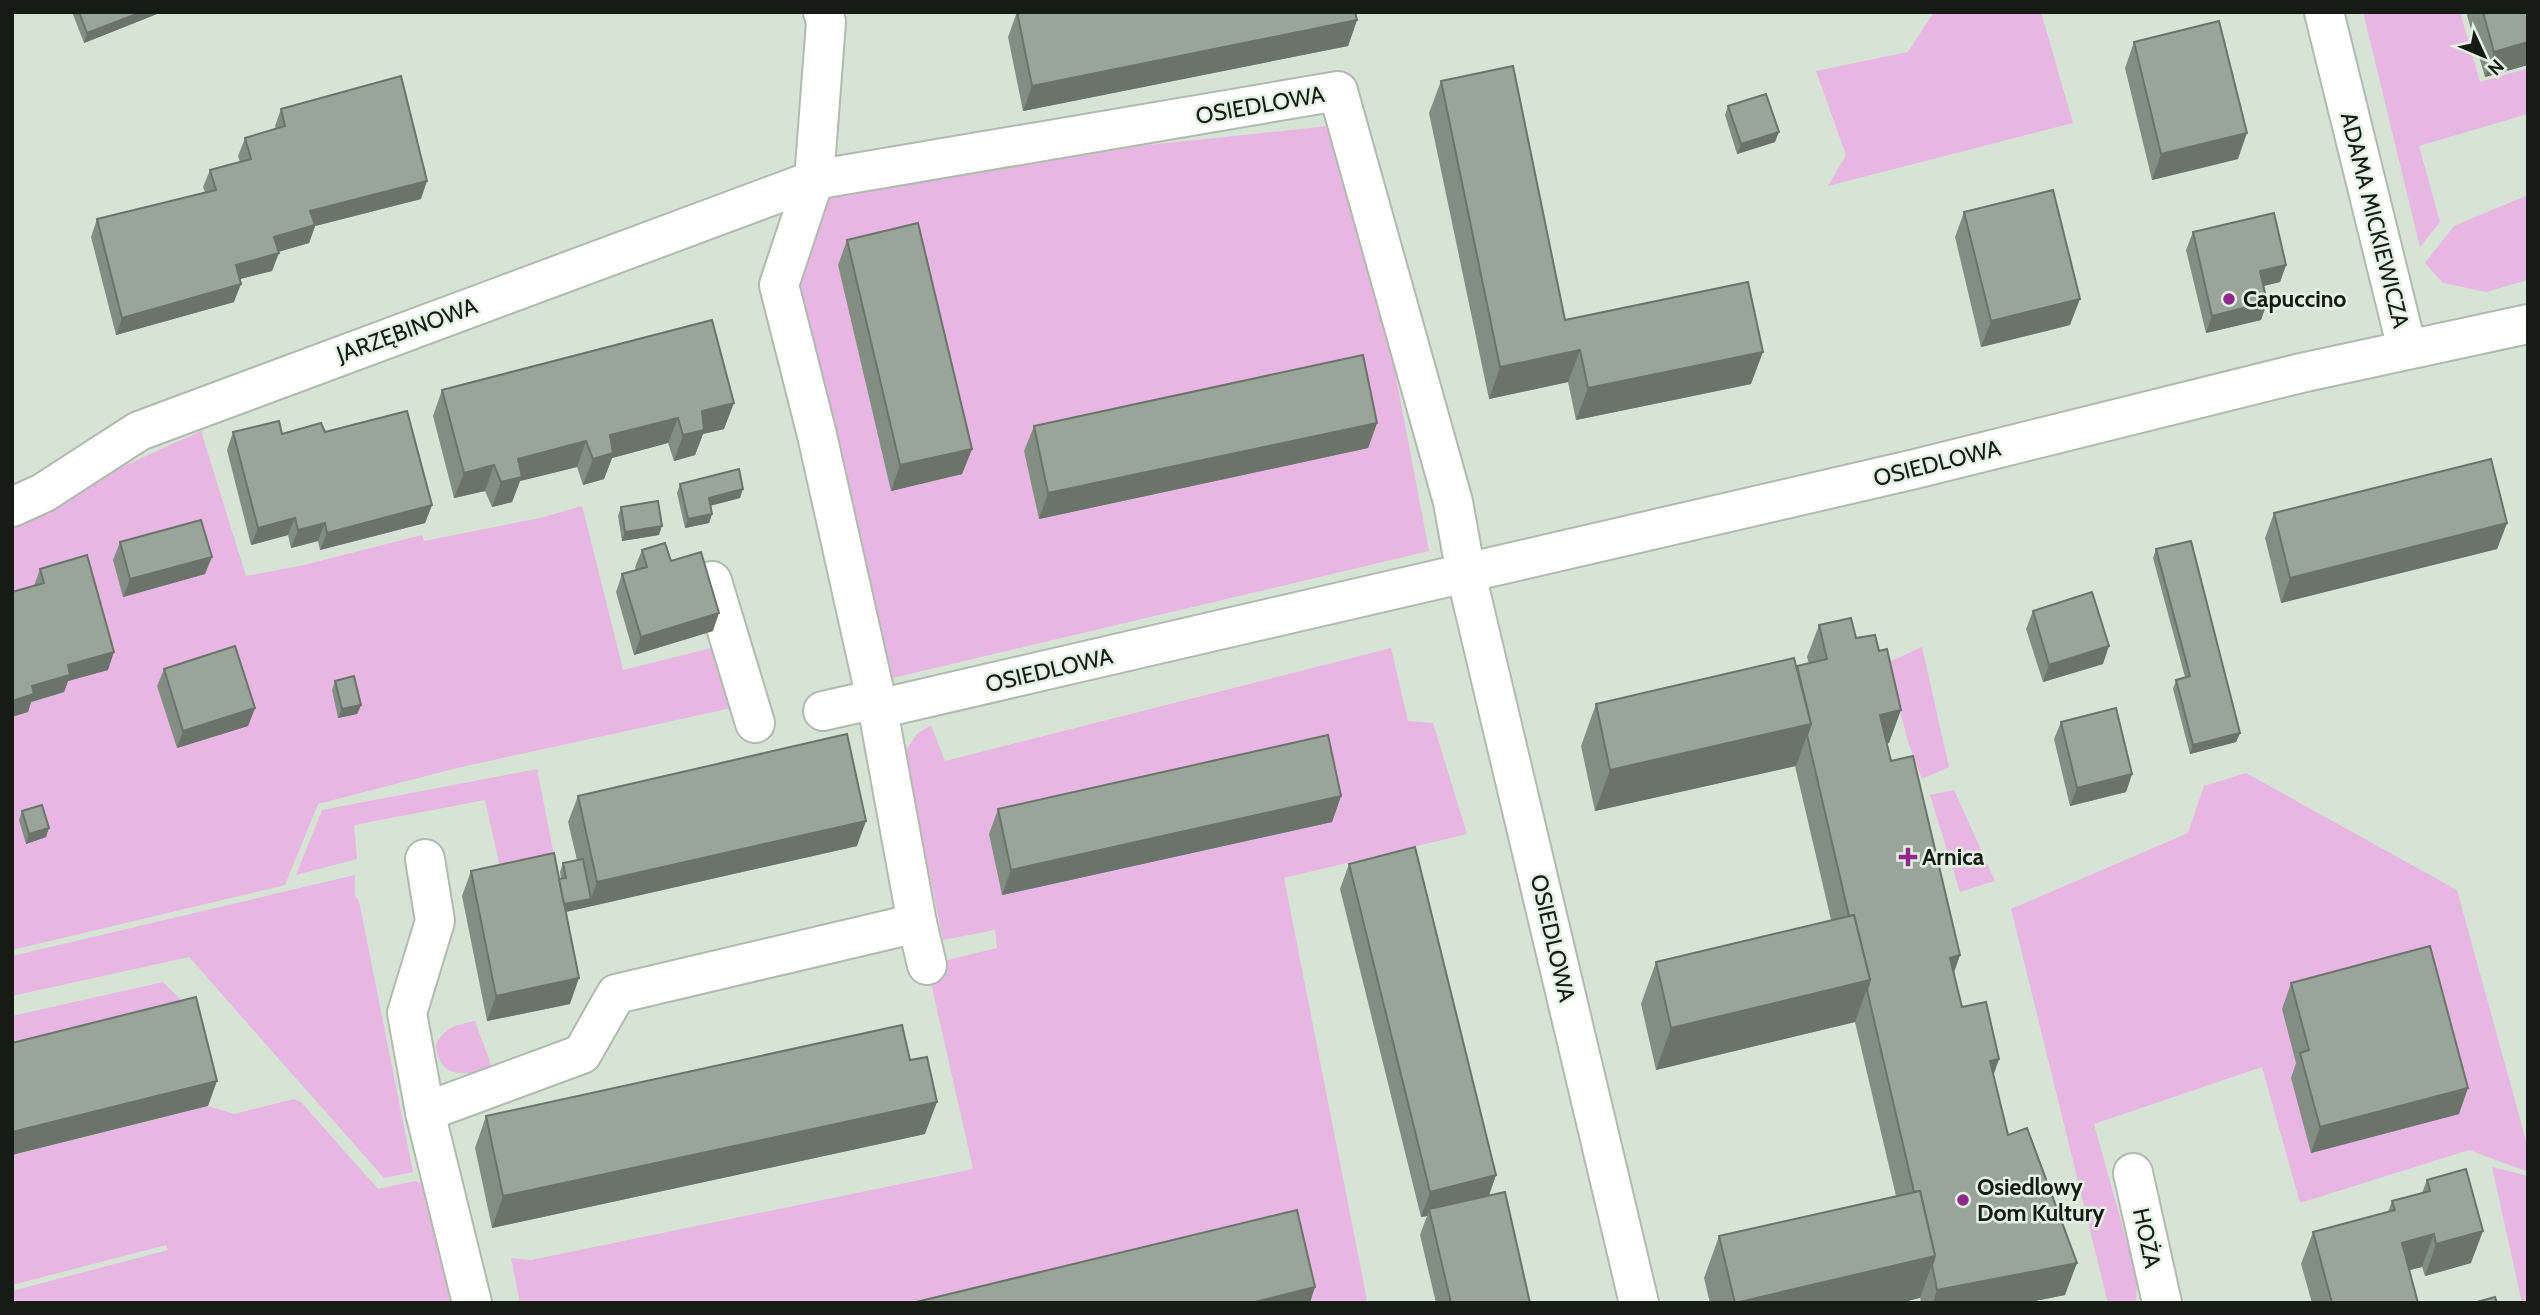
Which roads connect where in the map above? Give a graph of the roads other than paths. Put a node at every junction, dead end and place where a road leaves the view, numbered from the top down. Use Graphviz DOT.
graph roads {
  1 [pos="823,12"];
  2 [pos="2324,12"];
  3 [pos="814,180"];
  4 [pos="2528,324"];
  5 [pos="2407,349"];
  6 [pos="12,507"];
  7 [pos="1466,575"];
  8 [pos="712,581"];
  9 [pos="877,704"];
  10 [pos="823,711"];
  11 [pos="755,723"];
  12 [pos="425,859"];
  13 [pos="917,923"];
  14 [pos="927,965"];
  15 [pos="425,1112"];
  16 [pos="2133,1173"];
  17 [pos="472,1303"];
  18 [pos="1639,1303"];
  19 [pos="2162,1303"];
  1 -- 3 [label="street"];
  2 -- 5 [label="street, ADAMA MICKIEWICZA"];
  3 -- 6 [label="street, JARZĘBINOWA"];
  3 -- 7 [label="street, OSIEDLOWA"];
  3 -- 9 [label="street"];
  4 -- 5 [label="street, ADAMA MICKIEWICZA"];
  5 -- 7 [label="street, OSIEDLOWA"];
  7 -- 9 [label="street, OSIEDLOWA"];
  7 -- 18 [label="street, OSIEDLOWA"];
  8 -- 11 [label="street"];
  9 -- 10 [label="street, OSIEDLOWA"];
  9 -- 13 [label="street"];
  12 -- 15 [label="street"];
  13 -- 14 [label="street"];
  13 -- 15 [label="street"];
  15 -- 17 [label="street"];
  16 -- 19 [label="street, HOŻA"];
}
